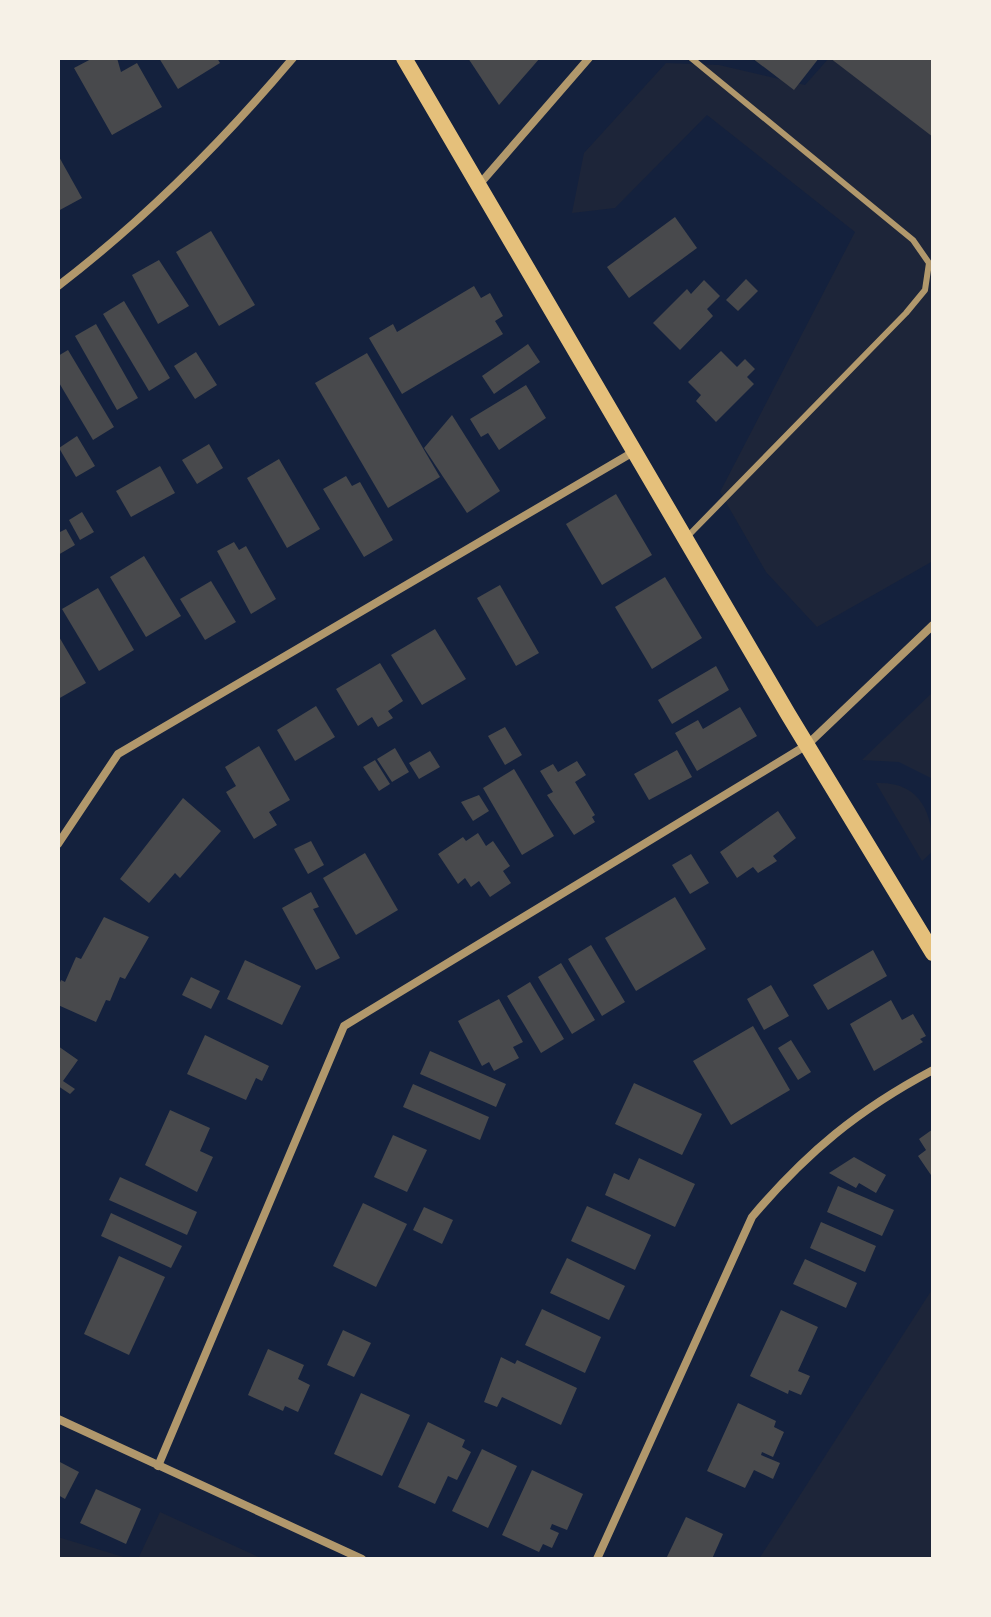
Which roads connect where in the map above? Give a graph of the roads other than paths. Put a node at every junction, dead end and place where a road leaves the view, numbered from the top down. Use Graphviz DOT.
graph roads {
  1 [pos="293,58"];
  2 [pos="404,58"];
  3 [pos="589,58"];
  4 [pos="691,58"];
  5 [pos="477,187"];
  6 [pos="58,286"];
  7 [pos="636,451"];
  8 [pos="686,538"];
  9 [pos="933,625"];
  10 [pos="807,745"];
  11 [pos="58,844"];
  12 [pos="933,953"];
  13 [pos="933,1070"];
  14 [pos="58,1419"];
  15 [pos="158,1466"];
  16 [pos="362,1559"];
  17 [pos="597,1559"];
  1 -- 6 [label="street"];
  2 -- 5 [label="main road"];
  3 -- 5 [label="street"];
  4 -- 8 [label="lane"];
  5 -- 7 [label="main road"];
  7 -- 8 [label="main road"];
  7 -- 11 [label="street"];
  8 -- 10 [label="main road"];
  9 -- 10 [label="street"];
  10 -- 12 [label="main road"];
  10 -- 15 [label="street"];
  13 -- 17 [label="street"];
  14 -- 15 [label="street"];
  15 -- 16 [label="street"];
}
